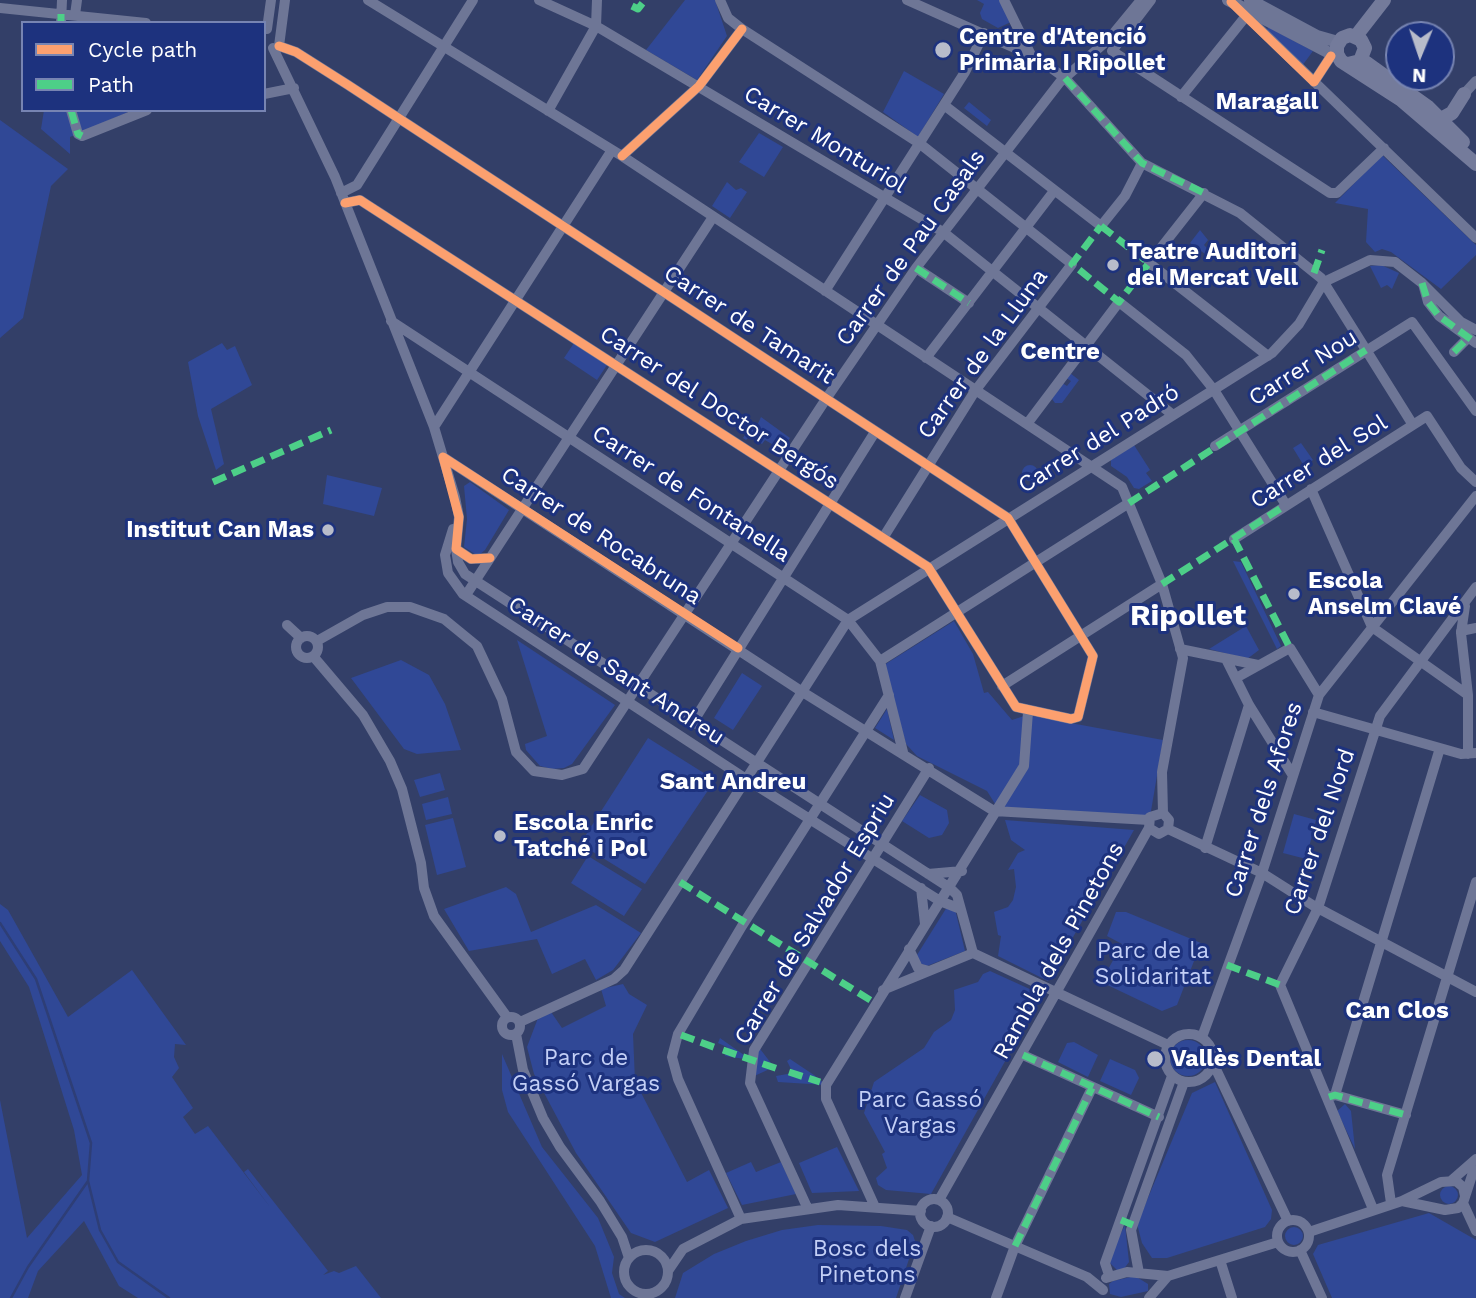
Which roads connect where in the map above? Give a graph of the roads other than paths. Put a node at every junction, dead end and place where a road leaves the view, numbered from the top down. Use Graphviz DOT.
graph roads {
  1 [pos="62,0"];
  2 [pos="77,0"];
  3 [pos="271,0"];
  4 [pos="285,0"];
  5 [pos="368,0"];
  6 [pos="473,0"];
  7 [pos="539,0"];
  8 [pos="597,0"];
  9 [pos="720,0"];
  10 [pos="907,0"];
  11 [pos="1004,0"];
  12 [pos="1141,0"];
  13 [pos="1151,0"];
  14 [pos="1250,0"];
  15 [pos="1384,0"];
  16 [pos="1393,0"];
  17 [pos="1229,1"];
  18 [pos="0,8"];
  19 [pos="75,15"];
  20 [pos="1246,16"];
  21 [pos="61,18"];
  22 [pos="128,21"];
  23 [pos="1368,22"];
  24 [pos="596,26"];
  25 [pos="742,29"];
  26 [pos="266,30"];
  27 [pos="984,33"];
  28 [pos="281,34"];
  29 [pos="1356,36"];
  30 [pos="1338,42"];
  31 [pos="272,46"];
  32 [pos="443,46"];
  33 [pos="1031,55"];
  34 [pos="1345,59"];
  35 [pos="1065,78"];
  36 [pos="1476,81"];
  37 [pos="1314,82"];
  38 [pos="699,86"];
  39 [pos="294,88"];
  40 [pos="266,94"];
  41 [pos="1464,94"];
  42 [pos="1181,97"];
  43 [pos="1400,99"];
  44 [pos="944,105"];
  45 [pos="548,111"];
  46 [pos="72,112"];
  47 [pos="141,112"];
  48 [pos="1447,113"];
  49 [pos="398,118"];
  50 [pos="919,143"];
  51 [pos="1384,148"];
  52 [pos="617,153"];
  53 [pos="1005,153"];
  54 [pos="1469,153"];
  55 [pos="1142,163"];
  56 [pos="1476,164"];
  57 [pos="978,189"];
  58 [pos="1054,191"];
  59 [pos="1204,194"];
  60 [pos="343,198"];
  61 [pos="882,198"];
  62 [pos="713,217"];
  63 [pos="562,226"];
  64 [pos="1026,226"];
  65 [pos="943,232"];
  66 [pos="1476,238"];
  67 [pos="916,268"];
  68 [pos="992,272"];
  69 [pos="1324,282"];
  70 [pos="825,290"];
  71 [pos="664,292"];
  72 [pos="515,300"];
  73 [pos="969,303"];
  74 [pos="1038,307"];
  75 [pos="391,321"];
  76 [pos="876,326"];
  77 [pos="1473,337"];
  78 [pos="1086,346"];
  79 [pos="1366,350"];
  80 [pos="1454,352"];
  81 [pos="1268,356"];
  82 [pos="926,358"];
  83 [pos="616,363"];
  84 [pos="469,370"];
  85 [pos="1214,390"];
  86 [pos="975,391"];
  87 [pos="826,399"];
  88 [pos="1476,411"];
  89 [pos="1173,415"];
  90 [pos="1027,424"];
  91 [pos="1413,425"];
  92 [pos="434,427"];
  93 [pos="1239,431"];
  94 [pos="875,432"];
  95 [pos="568,436"];
  96 [pos="1214,446"];
  97 [pos="443,457"];
  98 [pos="1092,466"];
  99 [pos="926,467"];
  100 [pos="779,470"];
  101 [pos="1476,482"];
  102 [pos="1311,489"];
  103 [pos="1476,496"];
  104 [pos="456,497"];
  105 [pos="830,502"];
  106 [pos="1129,503"];
  107 [pos="1286,505"];
  108 [pos="522,508"];
  109 [pos="1008,518"];
  110 [pos="883,538"];
  111 [pos="1234,539"];
  112 [pos="733,542"];
  113 [pos="456,549"];
  114 [pos="490,558"];
  115 [pos="1035,561"];
  116 [pos="928,567"];
  117 [pos="784,578"];
  118 [pos="476,582"];
  119 [pos="1162,584"];
  120 [pos="1476,587"];
  121 [pos="467,594"];
  122 [pos="1467,599"];
  123 [pos="957,611"];
  124 [pos="685,614"];
  125 [pos="848,620"];
  126 [pos="287,625"];
  127 [pos="1372,627"];
  128 [pos="1476,628"];
  129 [pos="1461,631"];
  130 [pos="1082,635"];
  131 [pos="301,638"];
  132 [pos="317,641"];
  133 [pos="738,648"];
  134 [pos="1180,649"];
  135 [pos="313,656"];
  136 [pos="880,661"];
  137 [pos="1227,661"];
  138 [pos="1419,663"];
  139 [pos="1471,665"];
  140 [pos="1258,666"];
  141 [pos="1236,678"];
  142 [pos="638,686"];
  143 [pos="1002,686"];
  144 [pos="801,691"];
  145 [pos="890,695"];
  146 [pos="1319,695"];
  147 [pos="1468,695"];
  148 [pos="629,702"];
  149 [pos="1249,705"];
  150 [pos="1023,710"];
  151 [pos="1313,712"];
  152 [pos="693,722"];
  153 [pos="1374,729"];
  154 [pos="867,732"];
  155 [pos="1440,748"];
  156 [pos="903,752"];
  157 [pos="1472,753"];
  158 [pos="756,763"];
  159 [pos="929,768"];
  160 [pos="1292,774"];
  161 [pos="746,779"];
  162 [pos="820,804"];
  163 [pos="995,811"];
  164 [pos="1163,813"];
  165 [pos="811,820"];
  166 [pos="1149,825"];
  167 [pos="1168,829"];
  168 [pos="881,843"];
  169 [pos="1205,848"];
  170 [pos="872,858"];
  171 [pos="962,871"];
  172 [pos="1262,873"];
  173 [pos="928,874"];
  174 [pos="1476,882"];
  175 [pos="920,888"];
  176 [pos="950,888"];
  177 [pos="940,901"];
  178 [pos="958,908"];
  179 [pos="1318,908"];
  180 [pos="925,925"];
  181 [pos="1383,942"];
  182 [pos="909,949"];
  183 [pos="973,953"];
  184 [pos="929,971"];
  185 [pos="1449,976"];
  186 [pos="883,990"];
  187 [pos="1476,992"];
  188 [pos="1057,995"];
  189 [pos="507,1017"];
  190 [pos="520,1022"];
  191 [pos="516,1034"];
  192 [pos="1202,1037"];
  193 [pos="1168,1045"];
  194 [pos="1023,1055"];
  195 [pos="1213,1063"];
  196 [pos="1172,1076"];
  197 [pos="1184,1082"];
  198 [pos="1092,1088"];
  199 [pos="1332,1096"];
  200 [pos="1406,1115"];
  201 [pos="1158,1117"];
  202 [pos="1476,1161"];
  203 [pos="1452,1180"];
  204 [pos="1441,1182"];
  205 [pos="1464,1199"];
  206 [pos="939,1200"];
  207 [pos="1396,1202"];
  208 [pos="875,1206"];
  209 [pos="807,1207"];
  210 [pos="1438,1207"];
  211 [pos="1373,1209"];
  212 [pos="920,1211"];
  213 [pos="947,1217"];
  214 [pos="741,1219"];
  215 [pos="1288,1221"];
  216 [pos="931,1226"];
  217 [pos="1309,1231"];
  218 [pos="1476,1231"];
  219 [pos="622,1237"];
  220 [pos="1278,1242"];
  221 [pos="1015,1246"];
  222 [pos="645,1250"];
  223 [pos="1300,1250"];
  224 [pos="657,1252"];
  225 [pos="679,1252"];
  226 [pos="629,1258"];
  227 [pos="1220,1260"];
  228 [pos="668,1271"];
  229 [pos="1144,1274"];
  230 [pos="1108,1276"];
  231 [pos="1168,1276"];
  232 [pos="1087,1277"];
  233 [pos="1156,1289"];
  234 [pos="1104,1294"];
  235 [pos="905,1298"];
  236 [pos="996,1298"];
  237 [pos="1149,1298"];
  238 [pos="1232,1298"];
  239 [pos="1322,1298"];
  1 -- 21 [label="street"];
  2 -- 19 [label="street"];
  3 -- 26 [label="street"];
  4 -- 28 [label="street"];
  5 -- 32 [label="street"];
  6 -- 32 [label="street"];
  7 -- 24 [label="street, Carrer Monturiol"];
  8 -- 24 [label="street"];
  9 -- 25 [label="street"];
  10 -- 27 [label="street"];
  11 -- 33 [label="street"];
  12 -- 35 [label="street, Carrer de Pau Casals"];
  13 -- 42 [label="street"];
  14 -- 30 [label="street"];
  15 -- 23 [label="main road"];
  16 -- 23 [label="main road"];
  17 -- 20 [label="street"];
  17 -- 34 [label="street"];
  18 -- 21 [label="street"];
  19 -- 21 [label="street"];
  19 -- 22 [label="street"];
  20 -- 37 [label="street"];
  20 -- 42 [label="street"];
  23 -- 29 [label="main road"];
  24 -- 38 [label="street, Carrer Monturiol"];
  24 -- 45 [label="street"];
  25 -- 38 [label="street"];
  25 -- 50 [label="street"];
  26 -- 28 [label="street"];
  27 -- 33 [label="street"];
  27 -- 44 [label="street"];
  28 -- 31 [label="street"];
  29 -- 30 [label="main road"];
  29 -- 34 [label="main road"];
  30 -- 34 [label="main road"];
  31 -- 39 [label="street"];
  31 -- 49 [label="street, Carrer de Tamarit"];
  32 -- 45 [label="street"];
  32 -- 49 [label="street"];
  33 -- 35 [label="street"];
  34 -- 37 [label="street"];
  34 -- 43 [label="main road"];
  34 -- 48 [label="main road"];
  35 -- 53 [label="street, Carrer de Pau Casals"];
  35 -- 55 [label="street"];
  36 -- 41 [label="street"];
  37 -- 51 [label="street"];
  38 -- 52 [label="street"];
  38 -- 61 [label="street, Carrer Monturiol"];
  39 -- 40 [label="street"];
  39 -- 60 [label="street"];
  41 -- 48 [label="main road"];
  42 -- 51 [label="street"];
  43 -- 48 [label="main road"];
  43 -- 54 [label="main road"];
  44 -- 50 [label="street"];
  44 -- 53 [label="street"];
  45 -- 52 [label="street"];
  46 -- 47 [label="street"];
  48 -- 54 [label="main road"];
  48 -- 54 [label="main road"];
  49 -- 60 [label="street"];
  49 -- 63 [label="street, Carrer de Tamarit"];
  50 -- 57 [label="street"];
  50 -- 61 [label="street"];
  51 -- 66 [label="street"];
  52 -- 62 [label="street"];
  52 -- 63 [label="street"];
  53 -- 57 [label="street, Carrer de Pau Casals"];
  53 -- 58 [label="street"];
  54 -- 56 [label="main road"];
  55 -- 58 [label="street"];
  55 -- 59 [label="street"];
  57 -- 64 [label="street"];
  57 -- 65 [label="street, Carrer de Pau Casals"];
  58 -- 64 [label="street"];
  59 -- 69 [label="street"];
  59 -- 81 [label="street"];
  60 -- 72 [label="street, Carrer del Doctor Bergós"];
  60 -- 75 [label="street"];
  61 -- 65 [label="street, Carrer Monturiol"];
  61 -- 70 [label="street"];
  62 -- 70 [label="street"];
  62 -- 71 [label="street"];
  63 -- 71 [label="street, Carrer de Tamarit"];
  63 -- 72 [label="street"];
  64 -- 68 [label="street"];
  64 -- 74 [label="street, Carrer de la Lluna"];
  65 -- 67 [label="street, Carrer de Pau Casals"];
  65 -- 68 [label="street, Carrer Monturiol"];
  67 -- 73 [label="street"];
  67 -- 76 [label="street, Carrer de Pau Casals"];
  68 -- 73 [label="street"];
  68 -- 74 [label="street, Carrer Monturiol"];
  69 -- 77 [label="street"];
  69 -- 79 [label="street"];
  69 -- 81 [label="street, Carrer del Padró"];
  70 -- 76 [label="street"];
  71 -- 83 [label="street"];
  71 -- 87 [label="street, Carrer de Tamarit"];
  72 -- 83 [label="street, Carrer del Doctor Bergós"];
  72 -- 84 [label="street"];
  73 -- 82 [label="street"];
  74 -- 78 [label="street, Carrer Monturiol"];
  74 -- 86 [label="street, Carrer de la Lluna"];
  75 -- 84 [label="street, Carrer de Fontanella"];
  75 -- 92 [label="street"];
  76 -- 82 [label="street"];
  76 -- 87 [label="street, Carrer de Pau Casals"];
  77 -- 80 [label="street"];
  78 -- 85 [label="street"];
  78 -- 89 [label="street, Carrer Monturiol"];
  78 -- 90 [label="street"];
  79 -- 88 [label="street, Carrer Nou"];
  79 -- 91 [label="street"];
  79 -- 93 [label="street, Carrer Nou"];
  81 -- 85 [label="street, Carrer del Padró"];
  82 -- 86 [label="street"];
  83 -- 95 [label="street"];
  83 -- 100 [label="street, Carrer del Doctor Bergós"];
  84 -- 92 [label="street"];
  84 -- 95 [label="street, Carrer de Fontanella"];
  85 -- 89 [label="street, Carrer del Padró"];
  85 -- 93 [label="street"];
  86 -- 90 [label="street"];
  86 -- 99 [label="street, Carrer de la Lluna"];
  87 -- 94 [label="street, Carrer de Tamarit"];
  87 -- 100 [label="street, Carrer de Pau Casals"];
  89 -- 98 [label="street, Carrer del Padró"];
  90 -- 98 [label="street"];
  91 -- 101 [label="street, Carrer del Sol"];
  91 -- 102 [label="street, Carrer del Sol"];
  92 -- 97 [label="street"];
  93 -- 96 [label="street, Carrer Nou"];
  93 -- 107 [label="street"];
  94 -- 99 [label="street, Carrer de Tamarit"];
  94 -- 105 [label="street"];
  95 -- 108 [label="street"];
  95 -- 112 [label="street, Carrer de Fontanella"];
  97 -- 104 [label="street"];
  97 -- 108 [label="street, Carrer de Rocabruna"];
  98 -- 106 [label="street"];
  98 -- 109 [label="street, Carrer del Padró"];
  99 -- 109 [label="street, Carrer de Tamarit"];
  99 -- 110 [label="street, Carrer de la Lluna"];
  100 -- 105 [label="street, Carrer del Doctor Bergós"];
  100 -- 112 [label="street, Carrer de Pau Casals"];
  102 -- 107 [label="street, Carrer del Sol"];
  102 -- 127 [label="street"];
  103 -- 127 [label="street, Carrer dels Afores"];
  104 -- 113 [label="street"];
  104 -- 121 [label="street"];
  105 -- 110 [label="street, Carrer del Doctor Bergós"];
  105 -- 117 [label="street"];
  106 -- 115 [label="street"];
  106 -- 119 [label="street"];
  107 -- 111 [label="street, Carrer del Sol"];
  108 -- 114 [label="street"];
  108 -- 124 [label="street, Carrer de Rocabruna"];
  109 -- 115 [label="street, Carrer de Tamarit"];
  109 -- 116 [label="street, Carrer del Padró"];
  110 -- 116 [label="street, Carrer del Doctor Bergós"];
  112 -- 117 [label="street, Carrer de Fontanella"];
  112 -- 124 [label="street, Carrer de Pau Casals"];
  113 -- 114 [label="street"];
  113 -- 118 [label="street"];
  114 -- 118 [label="street"];
  115 -- 123 [label="street"];
  115 -- 130 [label="street, Carrer de Tamarit"];
  116 -- 123 [label="street, Carrer del Doctor Bergós"];
  116 -- 125 [label="street, Carrer del Padró"];
  117 -- 125 [label="street, Carrer de Fontanella"];
  117 -- 133 [label="street"];
  118 -- 121 [label="street"];
  118 -- 142 [label="street, Carrer de Sant Andreu"];
  119 -- 130 [label="street"];
  119 -- 134 [label="street"];
  120 -- 122 [label="street, Carrer del Nord"];
  121 -- 148 [label="street, Carrer de Sant Andreu"];
  122 -- 129 [label="street"];
  122 -- 138 [label="street, Carrer del Nord"];
  123 -- 136 [label="street"];
  123 -- 143 [label="street, Carrer del Doctor Bergós"];
  124 -- 133 [label="street, Carrer de Rocabruna"];
  124 -- 142 [label="street, Carrer de Pau Casals"];
  125 -- 136 [label="street, Carrer de Fontanella"];
  125 -- 144 [label="street, Carrer del Padró"];
  126 -- 131 [label="street"];
  127 -- 138 [label="street"];
  127 -- 146 [label="street, Carrer dels Afores"];
  128 -- 129 [label="street"];
  129 -- 139 [label="street"];
  130 -- 143 [label="street"];
  130 -- 150 [label="street, Carrer de Tamarit"];
  131 -- 132 [label="street"];
  131 -- 135 [label="street"];
  132 -- 135 [label="street"];
  132 -- 148 [label="street, Carrer de Pau Casals"];
  133 -- 144 [label="street, Carrer de Rocabruna"];
  133 -- 152 [label="street"];
  134 -- 137 [label="street"];
  134 -- 164 [label="street"];
  135 -- 189 [label="street"];
  136 -- 145 [label="street, Carrer de Fontanella"];
  137 -- 140 [label="street"];
  137 -- 141 [label="street"];
  138 -- 147 [label="street"];
  138 -- 153 [label="street, Carrer del Nord"];
  139 -- 147 [label="street"];
  140 -- 141 [label="street"];
  140 -- 146 [label="street"];
  141 -- 149 [label="street"];
  142 -- 148 [label="street, Carrer de Pau Casals"];
  142 -- 152 [label="street, Carrer de Sant Andreu"];
  143 -- 150 [label="street, Carrer del Doctor Bergós"];
  144 -- 154 [label="street, Carrer de Rocabruna"];
  144 -- 158 [label="street, Carrer del Padró"];
  145 -- 154 [label="street"];
  145 -- 156 [label="street, Carrer de Fontanella"];
  146 -- 151 [label="street, Carrer dels Afores"];
  147 -- 157 [label="street"];
  148 -- 161 [label="street, Carrer de Sant Andreu"];
  149 -- 160 [label="street"];
  149 -- 169 [label="street"];
  150 -- 163 [label="street"];
  151 -- 153 [label="street"];
  151 -- 160 [label="street, Carrer dels Afores"];
  152 -- 158 [label="street, Carrer de Sant Andreu"];
  153 -- 155 [label="street"];
  153 -- 179 [label="street, Carrer del Nord"];
  154 -- 156 [label="street, Carrer de Rocabruna"];
  154 -- 162 [label="street"];
  155 -- 157 [label="street"];
  155 -- 181 [label="street"];
  156 -- 159 [label="street, Carrer de Rocabruna"];
  158 -- 161 [label="street, Carrer del Padró"];
  158 -- 162 [label="street, Carrer de Sant Andreu"];
  159 -- 163 [label="street, Carrer de Rocabruna"];
  159 -- 168 [label="street, Carrer de Salvador Espriu"];
  160 -- 172 [label="street, Carrer dels Afores"];
  161 -- 165 [label="street, Carrer de Sant Andreu"];
  161 -- 190 [label="street, Carrer del Padró"];
  162 -- 165 [label="street"];
  162 -- 168 [label="street, Carrer de Sant Andreu"];
  163 -- 166 [label="street"];
  163 -- 171 [label="street"];
  164 -- 166 [label="street"];
  164 -- 167 [label="street"];
  165 -- 170 [label="street, Carrer de Sant Andreu"];
  165 -- 214 [label="street"];
  166 -- 167 [label="street"];
  166 -- 188 [label="street, Rambla dels Pinetons"];
  167 -- 169 [label="street"];
  168 -- 170 [label="street, Carrer de Salvador Espriu"];
  168 -- 173 [label="street, Carrer de Sant Andreu"];
  169 -- 172 [label="street"];
  170 -- 175 [label="street, Carrer de Sant Andreu"];
  170 -- 209 [label="street, Carrer de Salvador Espriu"];
  171 -- 173 [label="street"];
  171 -- 176 [label="street"];
  172 -- 179 [label="street"];
  172 -- 192 [label="street, Carrer dels Afores"];
  173 -- 176 [label="street, Carrer de Sant Andreu"];
  174 -- 185 [label="street"];
  175 -- 177 [label="street, Carrer de Sant Andreu"];
  175 -- 180 [label="street"];
  176 -- 177 [label="street"];
  176 -- 178 [label="street"];
  177 -- 178 [label="street, Carrer de Sant Andreu"];
  177 -- 180 [label="street"];
  178 -- 183 [label="street"];
  179 -- 181 [label="street"];
  179 -- 199 [label="street, Carrer del Nord"];
  180 -- 182 [label="street"];
  181 -- 185 [label="street"];
  181 -- 199 [label="street"];
  182 -- 184 [label="street"];
  182 -- 186 [label="street"];
  183 -- 184 [label="street"];
  183 -- 188 [label="street"];
  184 -- 186 [label="street"];
  185 -- 187 [label="street"];
  185 -- 200 [label="street"];
  186 -- 208 [label="street"];
  188 -- 193 [label="street"];
  188 -- 194 [label="street, Rambla dels Pinetons"];
  189 -- 190 [label="street"];
  189 -- 191 [label="street"];
  190 -- 191 [label="street"];
  191 -- 219 [label="street"];
  192 -- 193 [label="street"];
  192 -- 195 [label="street"];
  193 -- 196 [label="street"];
  194 -- 198 [label="street"];
  194 -- 206 [label="street, Rambla dels Pinetons"];
  195 -- 197 [label="street"];
  195 -- 215 [label="street"];
  196 -- 197 [label="street"];
  196 -- 201 [label="street"];
  197 -- 229 [label="street"];
  198 -- 201 [label="street"];
  198 -- 221 [label="street"];
  199 -- 200 [label="street"];
  199 -- 211 [label="street, Carrer del Nord"];
  200 -- 207 [label="street"];
  201 -- 230 [label="street"];
  202 -- 203 [label="street"];
  202 -- 205 [label="street"];
  203 -- 204 [label="street"];
  203 -- 205 [label="street"];
  204 -- 207 [label="street"];
  204 -- 210 [label="street"];
  205 -- 210 [label="street"];
  205 -- 218 [label="street"];
  206 -- 212 [label="street"];
  206 -- 213 [label="street"];
  207 -- 210 [label="street"];
  207 -- 211 [label="street"];
  208 -- 209 [label="street"];
  208 -- 212 [label="street"];
  209 -- 214 [label="street"];
  211 -- 217 [label="street"];
  212 -- 216 [label="street"];
  213 -- 216 [label="street"];
  213 -- 221 [label="street"];
  214 -- 225 [label="street"];
  215 -- 217 [label="street"];
  215 -- 220 [label="street"];
  216 -- 235 [label="street"];
  217 -- 223 [label="street"];
  219 -- 222 [label="street"];
  219 -- 226 [label="street"];
  220 -- 223 [label="street"];
  220 -- 227 [label="street"];
  221 -- 232 [label="street"];
  221 -- 236 [label="street"];
  222 -- 224 [label="street"];
  222 -- 226 [label="street"];
  223 -- 239 [label="street"];
  224 -- 225 [label="street"];
  224 -- 228 [label="street"];
  225 -- 228 [label="street"];
  226 -- 228 [label="street"];
  227 -- 231 [label="street"];
  227 -- 238 [label="street"];
  229 -- 230 [label="street"];
  229 -- 231 [label="street"];
  229 -- 233 [label="street"];
  230 -- 232 [label="street"];
  230 -- 234 [label="street"];
  231 -- 233 [label="street"];
  232 -- 234 [label="street"];
  233 -- 237 [label="street"];
}
